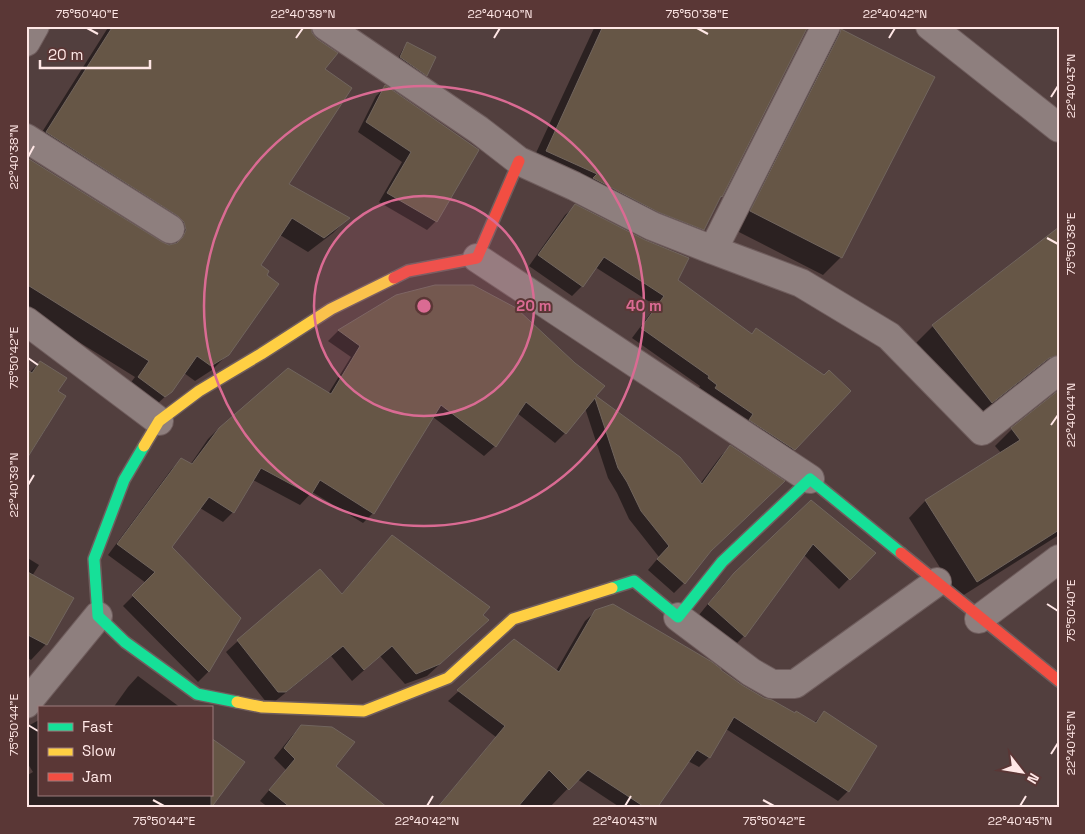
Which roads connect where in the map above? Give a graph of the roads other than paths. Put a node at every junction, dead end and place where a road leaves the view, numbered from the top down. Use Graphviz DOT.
graph roads {
  1 [pos="35,26"];
  2 [pos="326,26"];
  3 [pos="826,26"];
  4 [pos="930,26"];
  5 [pos="26,42"];
  6 [pos="1059,128"];
  7 [pos="26,138"];
  8 [pos="519,161"];
  9 [pos="170,228"];
  10 [pos="713,250"];
  11 [pos="477,258"];
  12 [pos="29,328"];
  13 [pos="1059,370"];
  14 [pos="159,421"];
  15 [pos="810,480"];
  16 [pos="1059,559"];
  17 [pos="937,582"];
  18 [pos="98,616"];
  19 [pos="678,616"];
  20 [pos="979,618"];
  21 [pos="1059,682"];
  22 [pos="26,704"];
  1 -- 5 [label="street"];
  2 -- 8 [label="street"];
  3 -- 10 [label="street"];
  4 -- 6 [label="street"];
  7 -- 9 [label="street"];
  8 -- 10 [label="street"];
  8 -- 11 [label="street"];
  10 -- 13 [label="street"];
  11 -- 14 [label="street"];
  11 -- 15 [label="street"];
  12 -- 14 [label="street"];
  14 -- 18 [label="street"];
  15 -- 17 [label="street"];
  15 -- 19 [label="street"];
  16 -- 20 [label="street"];
  17 -- 19 [label="street"];
  17 -- 20 [label="street"];
  18 -- 19 [label="street"];
  18 -- 22 [label="street"];
  20 -- 21 [label="street"];
}
